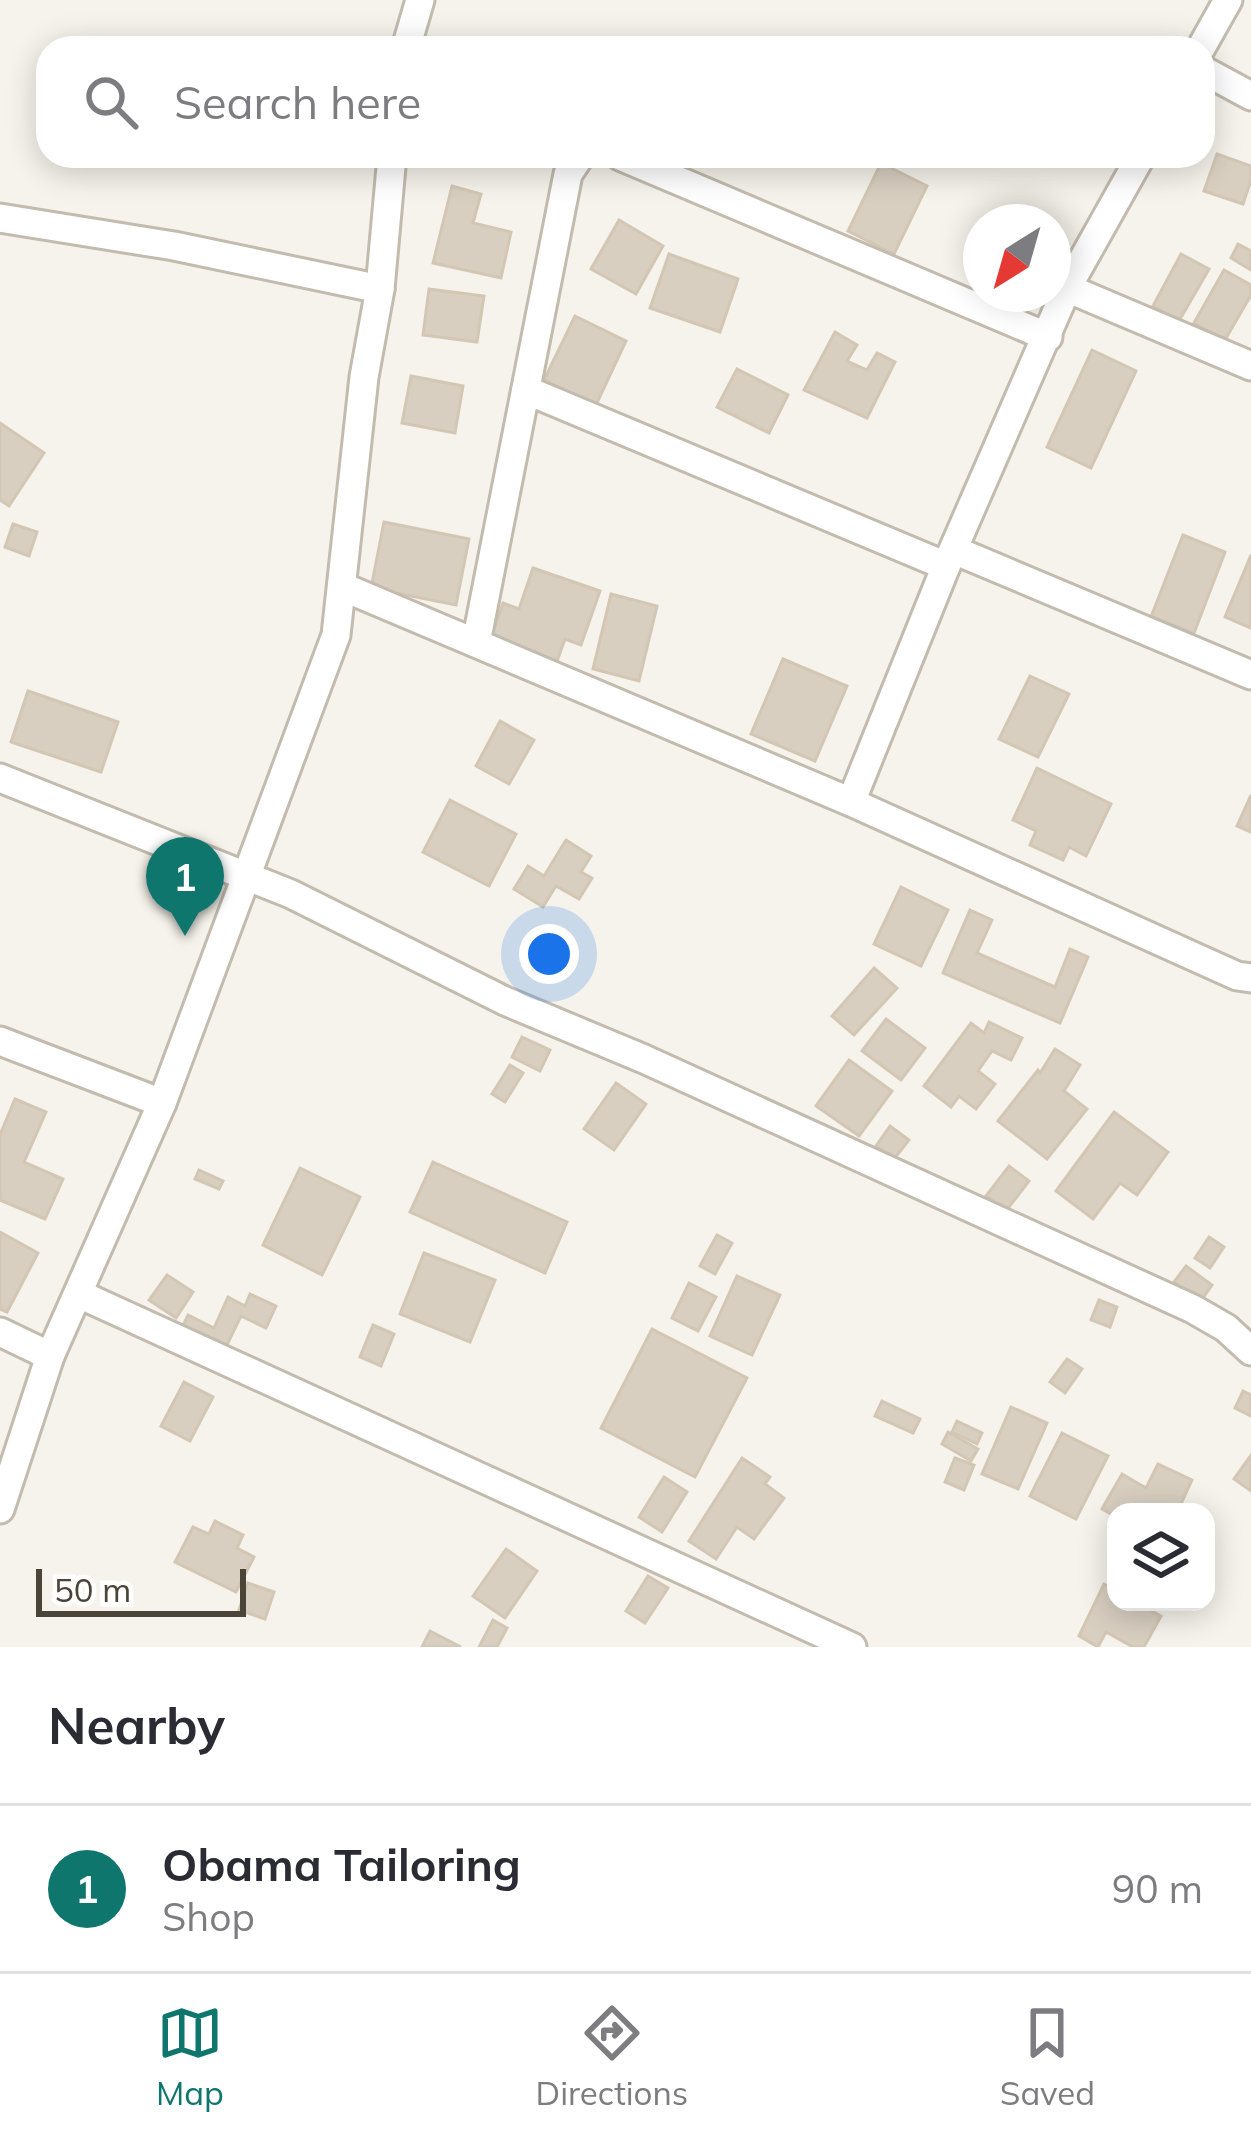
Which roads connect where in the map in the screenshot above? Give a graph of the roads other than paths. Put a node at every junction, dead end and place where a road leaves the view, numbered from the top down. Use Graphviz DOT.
graph roads {
  1 [pos="420,0"];
  2 [pos="1228,0"];
  3 [pos="410,36"];
  4 [pos="1208,36"];
  5 [pos="1215,76"];
  6 [pos="1251,95"];
  7 [pos="391,168"];
  8 [pos="572,168"];
  9 [pos="648,168"];
  10 [pos="1134,168"];
  11 [pos="0,218"];
  12 [pos="1071,279"];
  13 [pos="380,289"];
  14 [pos="1071,290"];
  15 [pos="1057,312"];
  16 [pos="1048,337"];
  17 [pos="1251,366"];
  18 [pos="526,390"];
  19 [pos="950,558"];
  20 [pos="343,587"];
  21 [pos="476,644"];
  22 [pos="1251,675"];
  23 [pos="0,778"];
  24 [pos="850,802"];
  25 [pos="249,877"];
  26 [pos="1251,978"];
  27 [pos="0,1041"];
  28 [pos="162,1103"];
  29 [pos="79,1294"];
  30 [pos="0,1332"];
  31 [pos="1251,1351"];
  32 [pos="50,1356"];
  33 [pos="0,1509"];
  34 [pos="852,1647"];
  1 -- 3 [label="street"];
  2 -- 4 [label="street"];
  5 -- 6 [label="street"];
  7 -- 13 [label="street"];
  8 -- 18 [label="street"];
  9 -- 16 [label="street"];
  10 -- 12 [label="street"];
  11 -- 13 [label="street"];
  13 -- 20 [label="street"];
  14 -- 17 [label="street"];
  15 -- 16 [label="street"];
  16 -- 19 [label="street"];
  18 -- 19 [label="street"];
  18 -- 21 [label="street"];
  19 -- 22 [label="street"];
  19 -- 24 [label="street"];
  20 -- 21 [label="street"];
  20 -- 25 [label="street"];
  21 -- 24 [label="street"];
  23 -- 25 [label="street"];
  24 -- 26 [label="street"];
  25 -- 28 [label="street"];
  25 -- 31 [label="street"];
  27 -- 28 [label="street"];
  28 -- 29 [label="street"];
  29 -- 32 [label="street"];
  29 -- 34 [label="street"];
  30 -- 32 [label="street"];
  32 -- 33 [label="street"];
}
